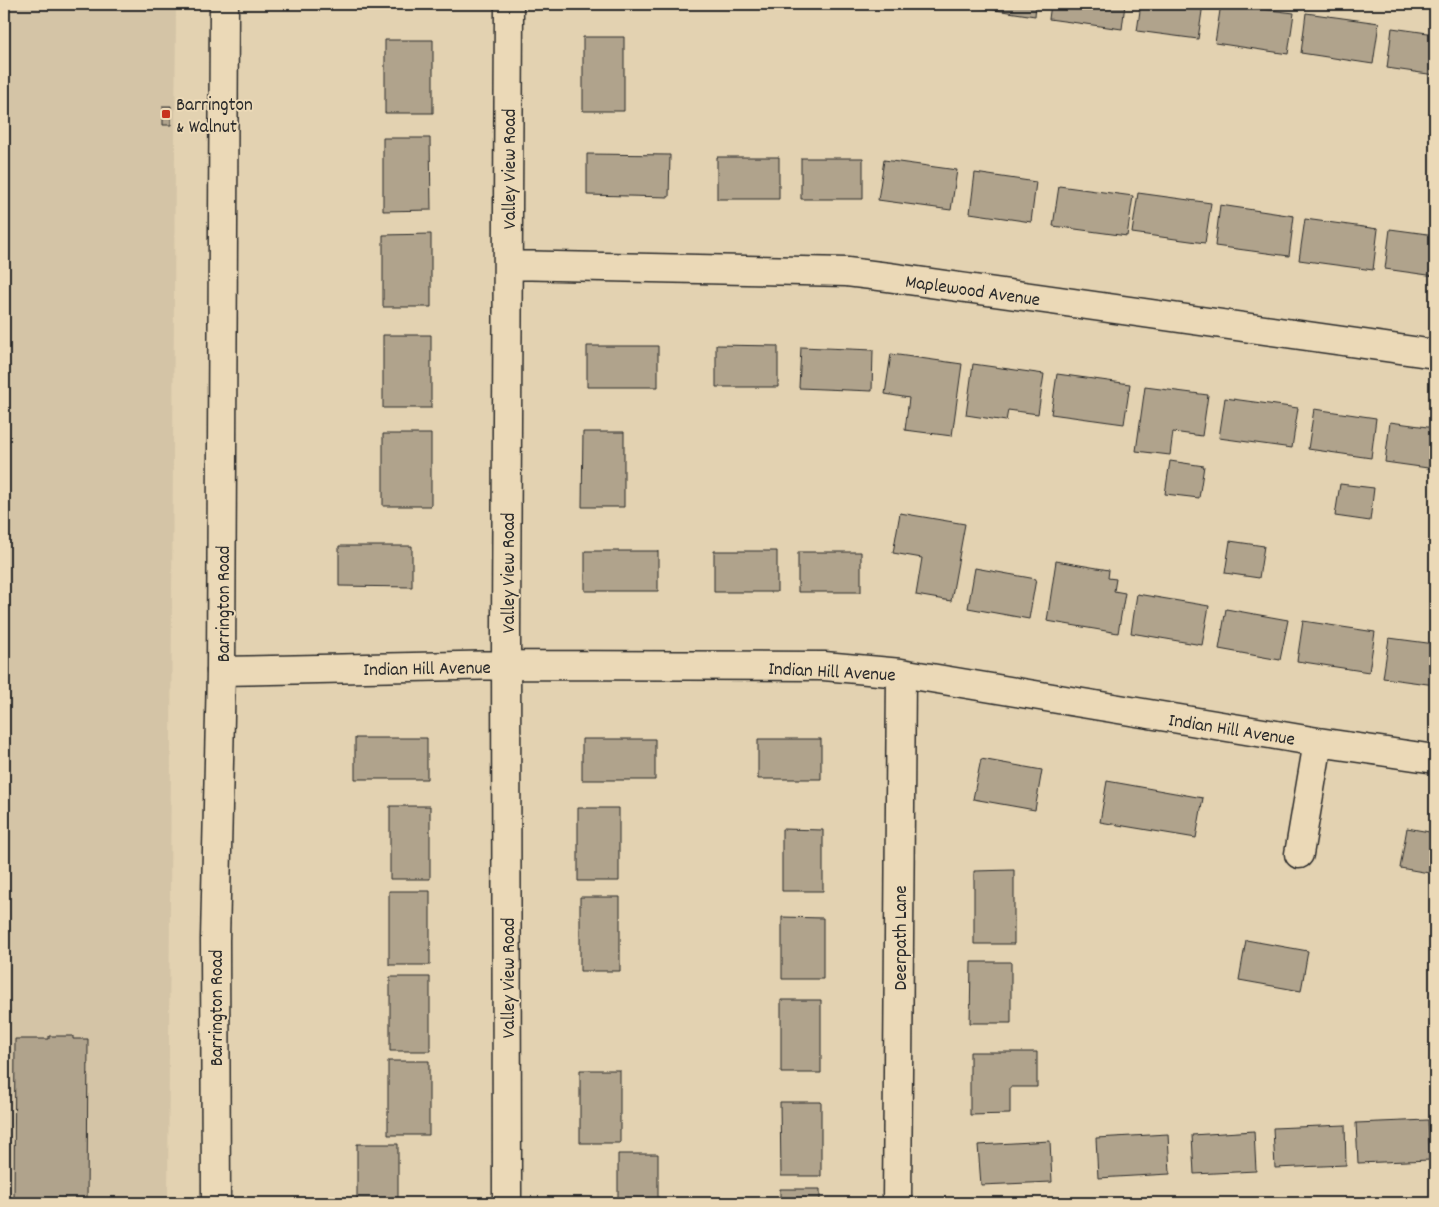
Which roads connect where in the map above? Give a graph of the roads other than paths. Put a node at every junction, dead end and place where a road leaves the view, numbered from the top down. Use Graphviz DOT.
graph roads {
  1 [pos="224,4"];
  2 [pos="509,4"];
  3 [pos="508,265"];
  4 [pos="1435,354"];
  5 [pos="506,665"];
  6 [pos="222,670"];
  7 [pos="901,673"];
  8 [pos="1318,742"];
  9 [pos="1435,759"];
  10 [pos="1298,854"];
  11 [pos="216,1203"];
  12 [pos="507,1203"];
  13 [pos="897,1203"];
  1 -- 6 [label="street, Barrington Road"];
  2 -- 3 [label="street, Valley View Road"];
  3 -- 4 [label="street, Maplewood Avenue"];
  3 -- 5 [label="street, Valley View Road"];
  5 -- 6 [label="street, Indian Hill Avenue"];
  5 -- 7 [label="street, Indian Hill Avenue"];
  5 -- 12 [label="street, Valley View Road"];
  6 -- 11 [label="street, Barrington Road"];
  7 -- 8 [label="street, Indian Hill Avenue"];
  7 -- 13 [label="street, Deerpath Lane"];
  8 -- 9 [label="street, Indian Hill Avenue"];
  8 -- 10 [label="street"];
}
